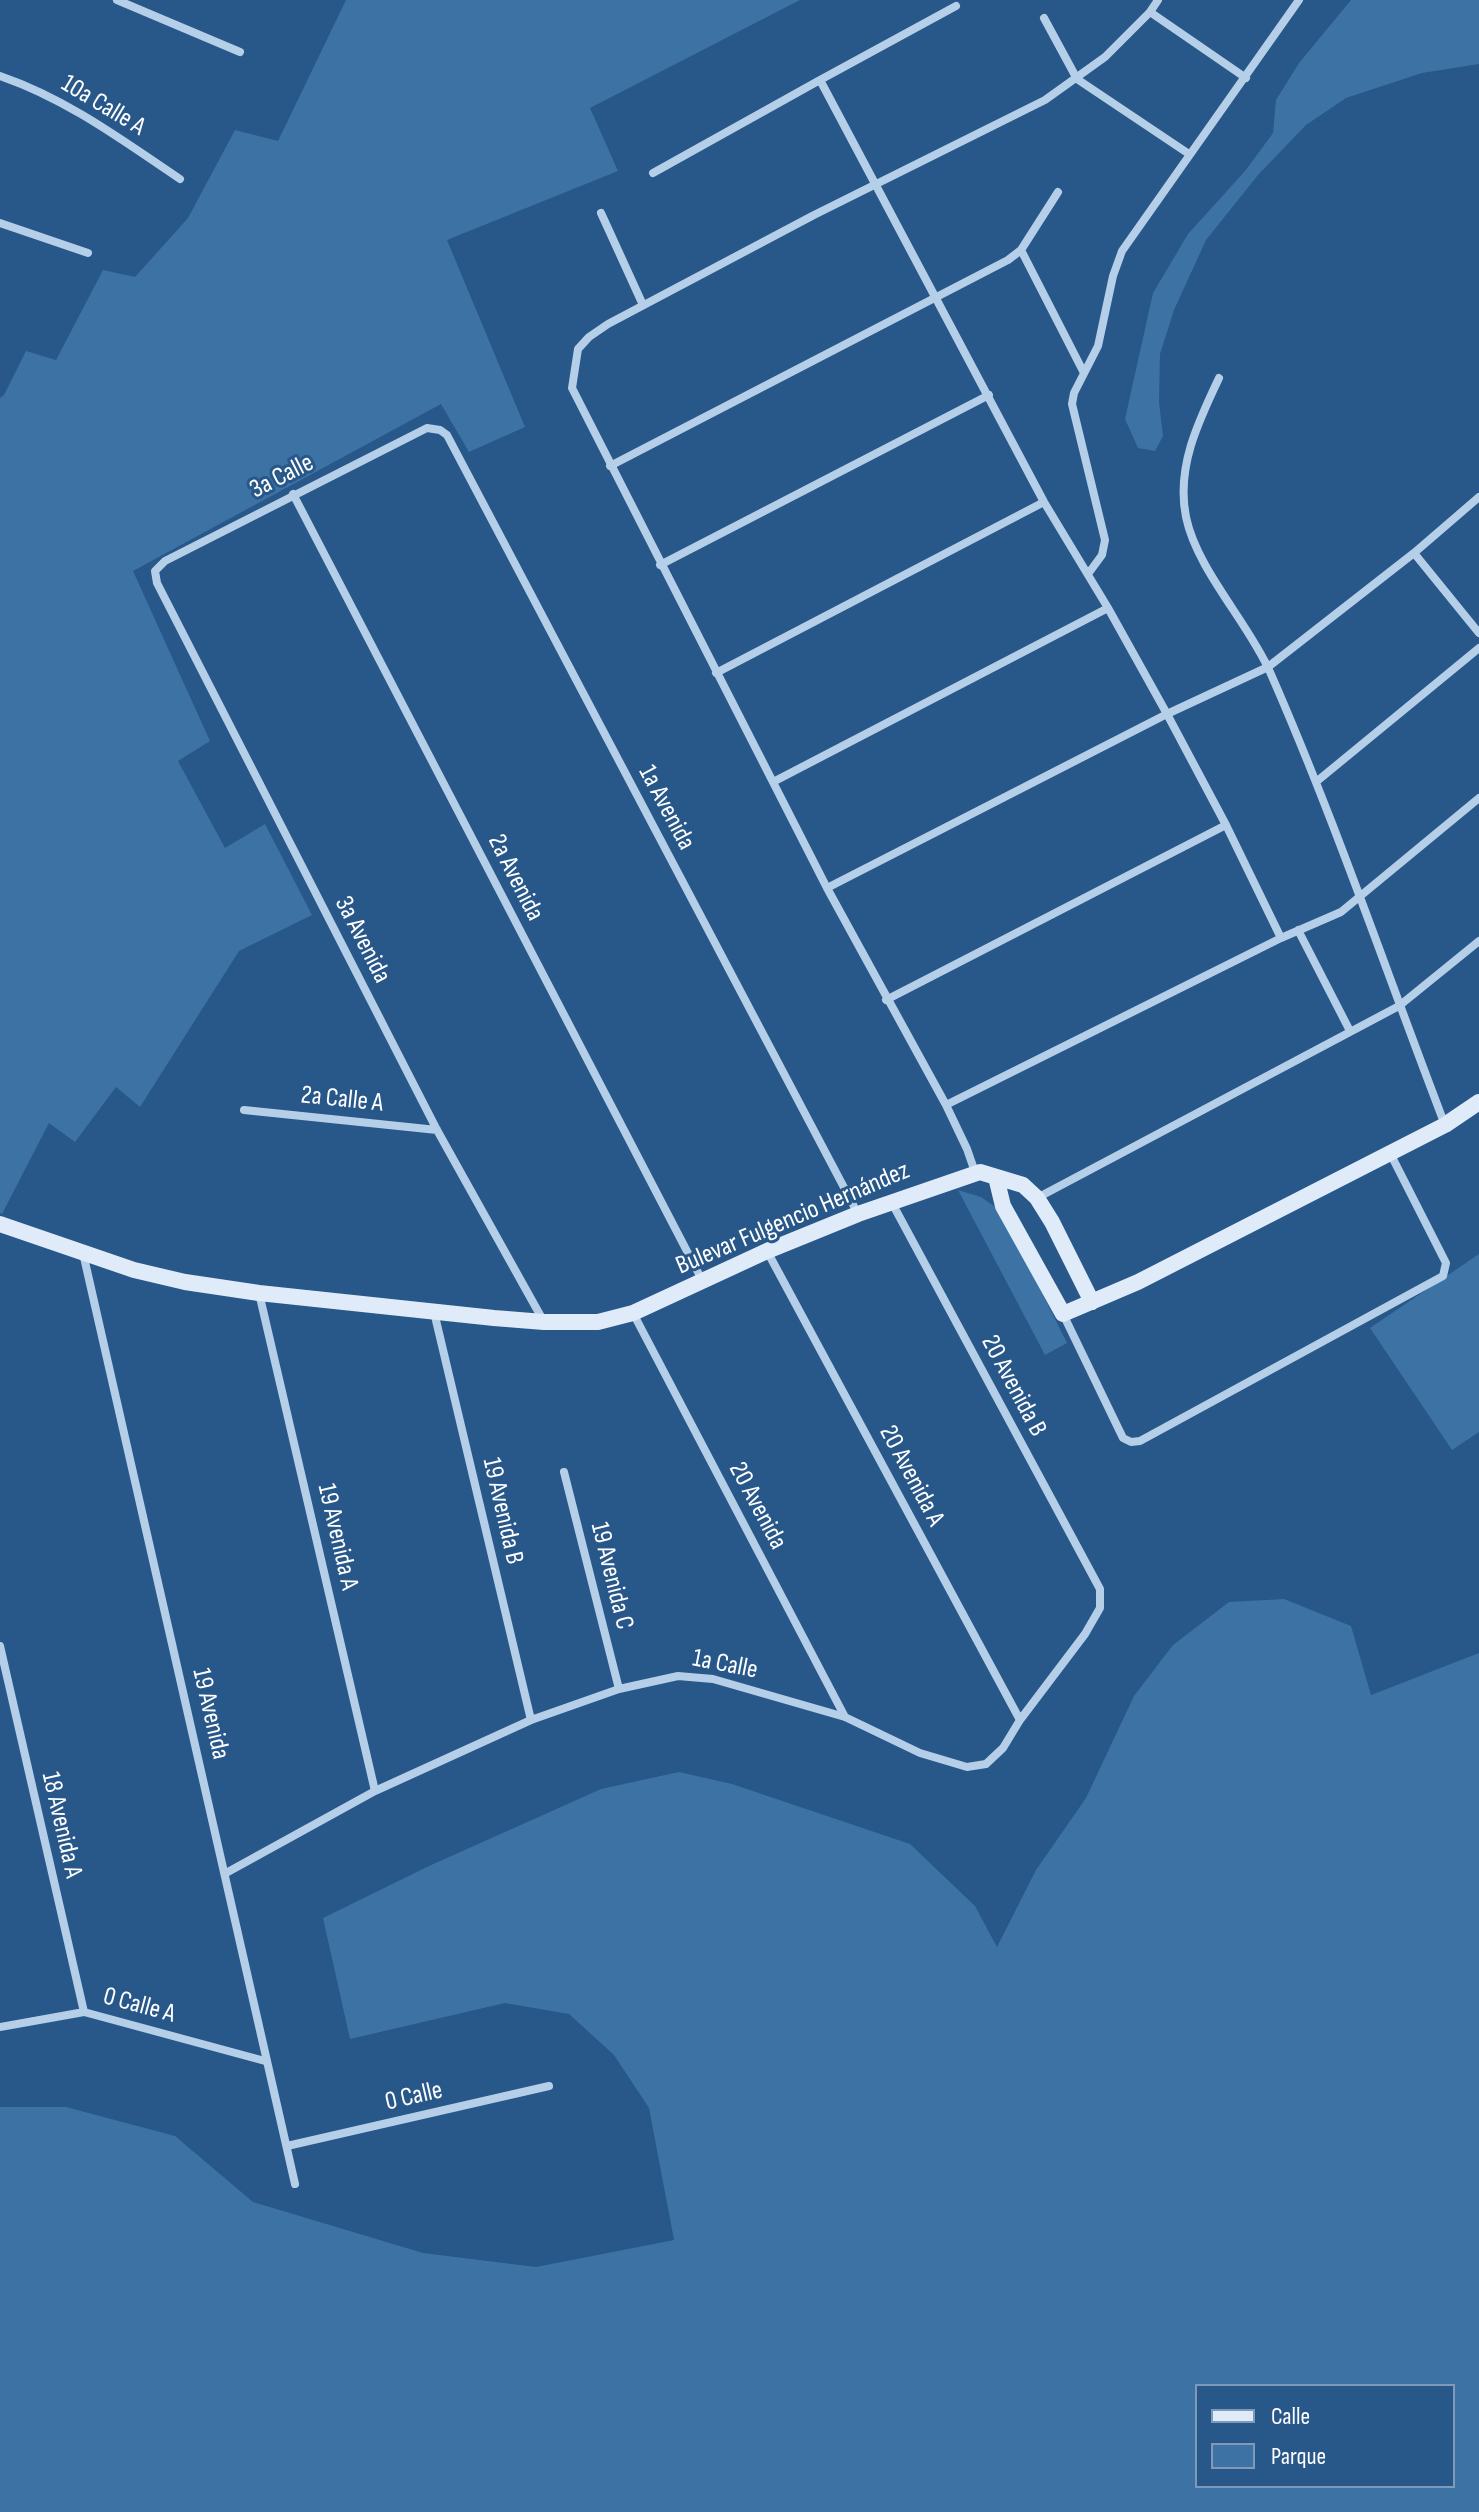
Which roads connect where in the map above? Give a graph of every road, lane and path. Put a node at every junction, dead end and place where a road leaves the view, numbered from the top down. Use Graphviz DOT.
graph roads {
  1 [pos="117,0"];
  2 [pos="1158,0"];
  3 [pos="1298,0"];
  4 [pos="956,6"];
  5 [pos="1150,12"];
  6 [pos="1044,18"];
  7 [pos="240,52"];
  8 [pos="0,76"];
  9 [pos="1246,78"];
  10 [pos="1077,79"];
  11 [pos="820,80"];
  12 [pos="1189,154"];
  13 [pos="653,173"];
  14 [pos="180,179"];
  15 [pos="876,184"];
  16 [pos="1058,192"];
  17 [pos="601,213"];
  18 [pos="0,223"];
  19 [pos="1021,250"];
  20 [pos="88,253"];
  21 [pos="937,297"];
  22 [pos="643,305"];
  23 [pos="1084,373"];
  24 [pos="1219,378"];
  25 [pos="989,395"];
  26 [pos="433,428"];
  27 [pos="610,466"];
  28 [pos="293,494"];
  29 [pos="1479,497"];
  30 [pos="1044,502"];
  31 [pos="1414,553"];
  32 [pos="660,565"];
  33 [pos="155,571"];
  34 [pos="1088,574"];
  35 [pos="1108,608"];
  36 [pos="1479,633"];
  37 [pos="1479,648"];
  38 [pos="1268,667"];
  39 [pos="716,673"];
  40 [pos="1167,714"];
  41 [pos="773,782"];
  42 [pos="1316,782"];
  43 [pos="1479,798"];
  44 [pos="1226,825"];
  45 [pos="827,888"];
  46 [pos="1360,896"];
  47 [pos="1298,930"];
  48 [pos="1281,938"];
  49 [pos="1479,941"];
  50 [pos="886,1000"];
  51 [pos="1399,1006"];
  52 [pos="1350,1031"];
  53 [pos="1479,1102"];
  54 [pos="946,1105"];
  55 [pos="244,1110"];
  56 [pos="1445,1125"];
  57 [pos="437,1130"];
  58 [pos="1390,1153"];
  59 [pos="975,1172"];
  60 [pos="996,1177"];
  61 [pos="1037,1198"];
  62 [pos="891,1201"];
  63 [pos="858,1214"];
  64 [pos="0,1224"];
  65 [pos="767,1251"];
  66 [pos="83,1253"];
  67 [pos="703,1281"];
  68 [pos="259,1293"];
  69 [pos="1092,1302"];
  70 [pos="434,1311"];
  71 [pos="633,1313"];
  72 [pos="1063,1314"];
  73 [pos="544,1322"];
  74 [pos="564,1472"];
  75 [pos="1100,1589"];
  76 [pos="0,1646"];
  77 [pos="619,1689"];
  78 [pos="845,1717"];
  79 [pos="531,1720"];
  80 [pos="1020,1720"];
  81 [pos="375,1791"];
  82 [pos="226,1873"];
  83 [pos="84,2012"];
  84 [pos="0,2027"];
  85 [pos="265,2061"];
  86 [pos="549,2086"];
  87 [pos="287,2146"];
  88 [pos="295,2184"];
  1 -- 7 [label="street"];
  2 -- 5 [label="street"];
  3 -- 9 [label="street"];
  4 -- 11 [label="street"];
  5 -- 9 [label="street"];
  5 -- 10 [label="street"];
  6 -- 10 [label="street"];
  8 -- 14 [label="street, 10a Calle A"];
  9 -- 12 [label="street"];
  10 -- 12 [label="street"];
  10 -- 15 [label="street"];
  11 -- 13 [label="street"];
  11 -- 15 [label="street"];
  12 -- 23 [label="street"];
  15 -- 21 [label="street"];
  15 -- 22 [label="street"];
  16 -- 19 [label="street"];
  17 -- 22 [label="street"];
  18 -- 20 [label="street"];
  19 -- 21 [label="street"];
  19 -- 23 [label="street"];
  21 -- 25 [label="street"];
  21 -- 27 [label="street"];
  22 -- 27 [label="street"];
  23 -- 34 [label="street"];
  24 -- 38 [label="street"];
  25 -- 30 [label="street"];
  25 -- 32 [label="street"];
  26 -- 28 [label="street, 3a Calle"];
  26 -- 63 [label="street, 1a Avenida"];
  27 -- 32 [label="street"];
  28 -- 33 [label="street, 3a Calle"];
  28 -- 67 [label="street, 2a Avenida"];
  29 -- 31 [label="street"];
  30 -- 34 [label="street"];
  30 -- 39 [label="street"];
  31 -- 36 [label="street"];
  31 -- 38 [label="street"];
  32 -- 39 [label="street"];
  33 -- 57 [label="street, 3a Avenida"];
  34 -- 35 [label="street"];
  35 -- 40 [label="street"];
  35 -- 41 [label="street"];
  37 -- 42 [label="street"];
  38 -- 40 [label="street"];
  38 -- 42 [label="street"];
  39 -- 41 [label="street"];
  40 -- 44 [label="street"];
  40 -- 45 [label="street"];
  41 -- 45 [label="street"];
  42 -- 46 [label="street"];
  43 -- 46 [label="street"];
  44 -- 48 [label="street"];
  44 -- 50 [label="street"];
  45 -- 50 [label="street"];
  46 -- 47 [label="street"];
  46 -- 51 [label="street"];
  47 -- 48 [label="street"];
  47 -- 52 [label="street"];
  48 -- 54 [label="street"];
  49 -- 51 [label="street"];
  50 -- 54 [label="street"];
  51 -- 52 [label="street"];
  51 -- 56 [label="street"];
  52 -- 61 [label="street"];
  53 -- 56 [label="street"];
  54 -- 59 [label="street"];
  55 -- 57 [label="street, 2a Calle A"];
  56 -- 58 [label="street"];
  57 -- 73 [label="street, 3a Avenida"];
  58 -- 69 [label="street"];
  58 -- 72 [label="street"];
  59 -- 60 [label="street"];
  59 -- 62 [label="street, Bulevar Fulgencio Hernández"];
  60 -- 61 [label="street"];
  60 -- 72 [label="street"];
  61 -- 69 [label="street"];
  62 -- 63 [label="street, Bulevar Fulgencio Hernández"];
  62 -- 75 [label="street, 20 Avenida B"];
  63 -- 65 [label="street, Bulevar Fulgencio Hernández"];
  64 -- 66 [label="street, Bulevar Fulgencio Hernández"];
  65 -- 67 [label="street, Bulevar Fulgencio Hernández"];
  65 -- 80 [label="street, 20 Avenida A"];
  66 -- 68 [label="street, Bulevar Fulgencio Hernández"];
  66 -- 82 [label="street, 19 Avenida"];
  67 -- 71 [label="street, Bulevar Fulgencio Hernández"];
  68 -- 70 [label="street, Bulevar Fulgencio Hernández"];
  68 -- 81 [label="street, 19 Avenida A"];
  69 -- 72 [label="street"];
  70 -- 73 [label="street, Bulevar Fulgencio Hernández"];
  70 -- 79 [label="street, 19 Avenida B"];
  71 -- 73 [label="street, Bulevar Fulgencio Hernández"];
  71 -- 78 [label="street, 20 Avenida"];
  74 -- 77 [label="street, 19 Avenida C"];
  75 -- 80 [label="street, 1a Calle"];
  76 -- 83 [label="street, 18 Avenida A"];
  77 -- 78 [label="street, 1a Calle"];
  77 -- 79 [label="street, 1a Calle"];
  78 -- 80 [label="street, 1a Calle"];
  79 -- 81 [label="street, 1a Calle"];
  81 -- 82 [label="street, 1a Calle"];
  82 -- 85 [label="street, 19 Avenida"];
  83 -- 84 [label="street, 0 Calle A"];
  83 -- 85 [label="street, 0 Calle A"];
  85 -- 87 [label="street, 19 Avenida"];
  86 -- 87 [label="street, 0 Calle"];
  87 -- 88 [label="street, 19 Avenida"];
}
